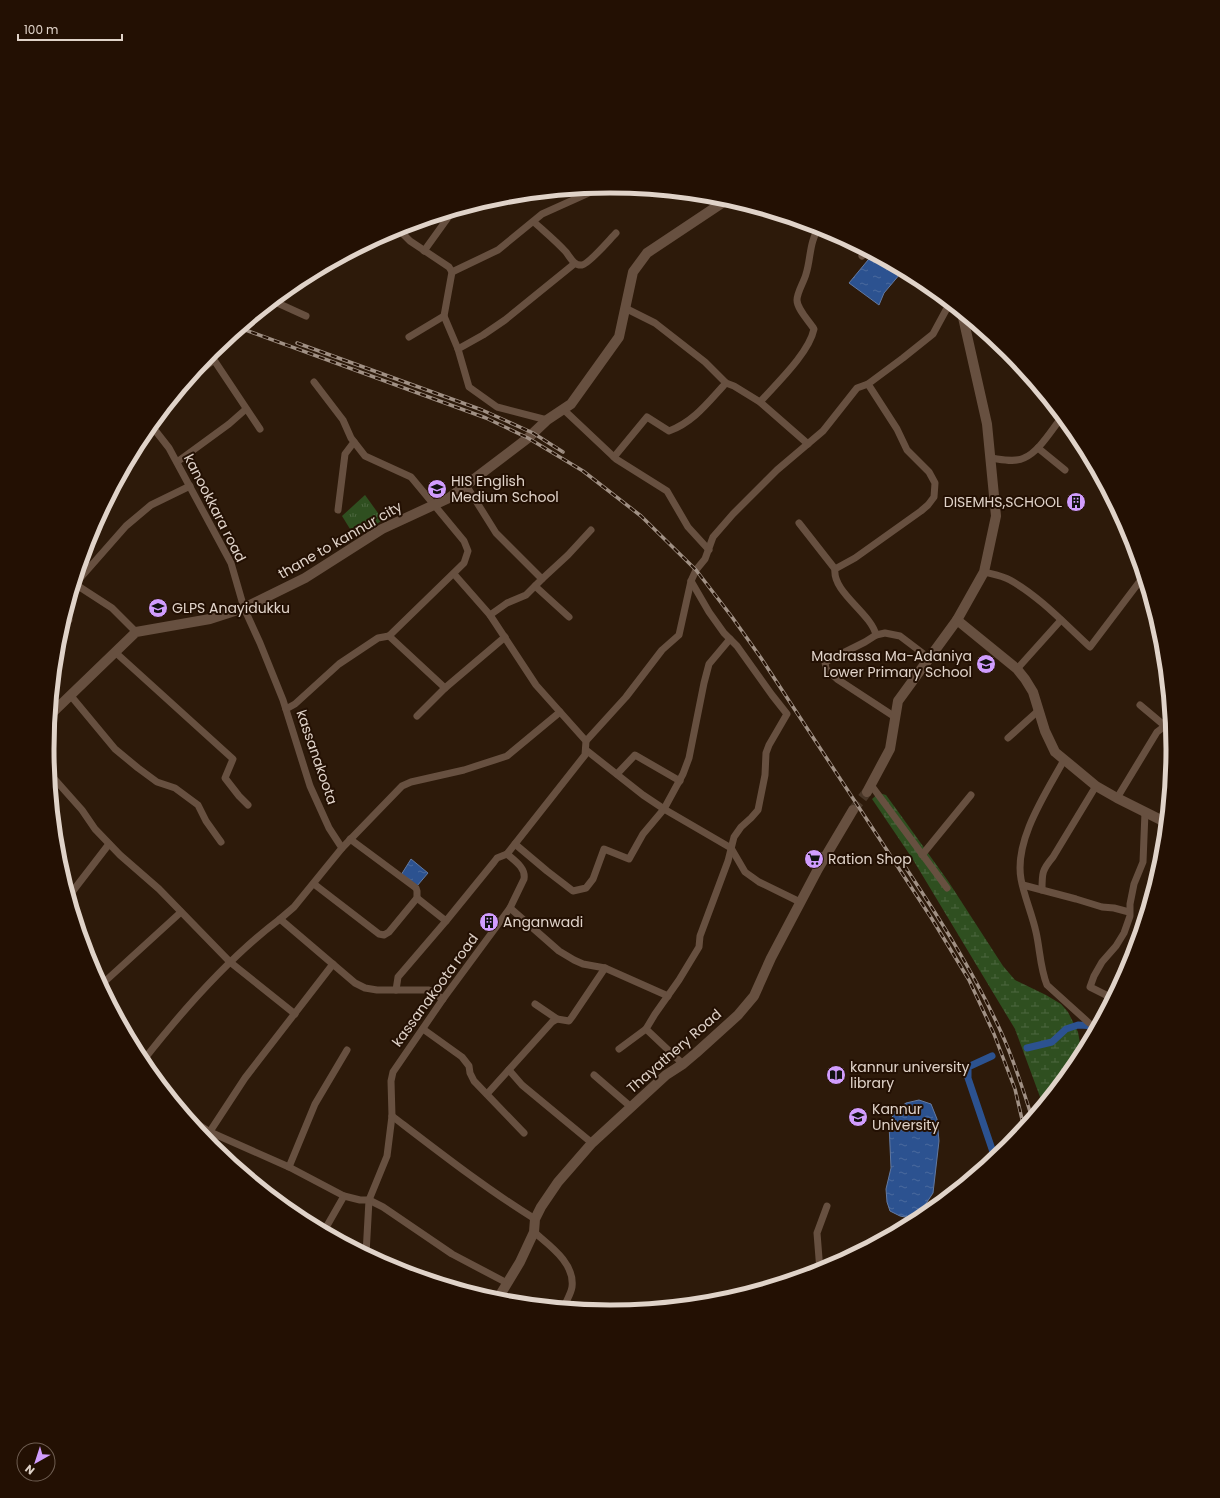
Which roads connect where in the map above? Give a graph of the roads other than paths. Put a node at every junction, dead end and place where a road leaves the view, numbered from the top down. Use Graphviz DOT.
graph roads {
  1 [pos="587,194"];
  2 [pos="720,204"];
  3 [pos="448,218"];
  4 [pos="534,222"];
  5 [pos="402,233"];
  6 [pos="616,233"];
  7 [pos="816,233"];
  8 [pos="424,251"];
  9 [pos="574,264"];
  10 [pos="452,272"];
  11 [pos="278,303"];
  12 [pos="625,308"];
  13 [pos="948,308"];
  14 [pos="306,316"];
  15 [pos="444,316"];
  16 [pos="964,320"];
  17 [pos="409,337"];
  18 [pos="458,350"];
  19 [pos="211,362"];
  20 [pos="314,382"];
  21 [pos="726,383"];
  22 [pos="868,384"];
  23 [pos="760,402"];
  24 [pos="246,409"];
  25 [pos="563,409"];
  26 [pos="547,420"];
  27 [pos="1059,421"];
  28 [pos="260,429"];
  29 [pos="155,430"];
  30 [pos="354,442"];
  31 [pos="808,444"];
  32 [pos="1038,448"];
  33 [pos="614,457"];
  34 [pos="990,458"];
  35 [pos="177,462"];
  36 [pos="1066,470"];
  37 [pos="466,485"];
  38 [pos="190,486"];
  39 [pos="434,505"];
  40 [pos="338,510"];
  41 [pos="799,523"];
  42 [pos="591,530"];
  43 [pos="709,550"];
  44 [pos="835,569"];
  45 [pos="984,572"];
  46 [pos="454,574"];
  47 [pos="82,576"];
  48 [pos="542,579"];
  49 [pos="691,581"];
  50 [pos="1140,581"];
  51 [pos="79,586"];
  52 [pos="536,586"];
  53 [pos="244,608"];
  54 [pos="490,615"];
  55 [pos="570,617"];
  56 [pos="957,620"];
  57 [pos="1061,620"];
  58 [pos="136,632"];
  59 [pos="876,635"];
  60 [pos="389,636"];
  61 [pos="504,636"];
  62 [pos="730,639"];
  63 [pos="115,652"];
  64 [pos="929,658"];
  65 [pos="1017,669"];
  66 [pos="445,688"];
  67 [pos="71,696"];
  68 [pos="1140,705"];
  69 [pos="286,709"];
  70 [pos="55,710"];
  71 [pos="1039,710"];
  72 [pos="560,712"];
  73 [pos="417,716"];
  74 [pos="895,717"];
  75 [pos="1165,725"];
  76 [pos="1165,728"];
  77 [pos="1008,738"];
  78 [pos="586,741"];
  79 [pos="586,750"];
  80 [pos="1064,760"];
  81 [pos="617,774"];
  82 [pos="55,779"];
  83 [pos="680,781"];
  84 [pos="1096,786"];
  85 [pos="869,789"];
  86 [pos="971,795"];
  87 [pos="1117,798"];
  88 [pos="248,805"];
  89 [pos="664,809"];
  90 [pos="853,810"];
  91 [pos="1145,812"];
  92 [pos="1161,821"];
  93 [pos="350,839"];
  94 [pos="221,842"];
  95 [pos="109,844"];
  96 [pos="515,844"];
  97 [pos="342,848"];
  98 [pos="731,848"];
  99 [pos="507,854"];
  100 [pos="922,855"];
  101 [pos="314,884"];
  102 [pos="1023,885"];
  103 [pos="947,888"];
  104 [pos="1042,890"];
  105 [pos="73,891"];
  106 [pos="417,898"];
  107 [pos="800,902"];
  108 [pos="510,908"];
  109 [pos="181,912"];
  110 [pos="1129,912"];
  111 [pos="280,919"];
  112 [pos="446,921"];
  113 [pos="230,962"];
  114 [pos="333,964"];
  115 [pos="606,968"];
  116 [pos="105,981"];
  117 [pos="396,990"];
  118 [pos="668,996"];
  119 [pos="1108,996"];
  120 [pos="443,999"];
  121 [pos="535,1004"];
  122 [pos="295,1014"];
  123 [pos="557,1019"];
  124 [pos="1089,1023"];
  125 [pos="423,1029"];
  126 [pos="646,1029"];
  127 [pos="619,1049"];
  128 [pos="347,1050"];
  129 [pos="147,1056"];
  130 [pos="683,1064"];
  131 [pos="509,1070"];
  132 [pos="594,1075"];
  133 [pos="487,1094"];
  134 [pos="631,1107"];
  135 [pos="392,1116"];
  136 [pos="204,1129"];
  137 [pos="210,1132"];
  138 [pos="524,1133"];
  139 [pos="592,1143"];
  140 [pos="289,1167"];
  141 [pos="344,1196"];
  142 [pos="369,1200"];
  143 [pos="827,1206"];
  144 [pos="535,1219"];
  145 [pos="326,1227"];
  146 [pos="534,1232"];
  147 [pos="366,1249"];
  148 [pos="819,1264"];
  149 [pos="507,1283"];
  150 [pos="501,1294"];
  151 [pos="566,1303"];
  1 -- 4 [label="street"];
  2 -- 12 [label="street, thane to kannur city"];
  3 -- 8 [label="street"];
  4 -- 9 [label="street"];
  4 -- 10 [label="street"];
  5 -- 8 [label="street"];
  6 -- 9 [label="street"];
  7 -- 23 [label="street"];
  8 -- 10 [label="street"];
  9 -- 18 [label="street"];
  10 -- 15 [label="street"];
  11 -- 14 [label="street"];
  12 -- 21 [label="street"];
  12 -- 25 [label="street, thane to kannur city"];
  13 -- 22 [label="street"];
  15 -- 17 [label="street"];
  15 -- 18 [label="street"];
  16 -- 34 [label="street"];
  18 -- 26 [label="street"];
  19 -- 24 [label="street"];
  20 -- 30 [label="street"];
  21 -- 23 [label="street"];
  21 -- 33 [label="street"];
  22 -- 31 [label="street"];
  22 -- 44 [label="street"];
  23 -- 31 [label="street"];
  24 -- 28 [label="street"];
  24 -- 35 [label="street"];
  25 -- 26 [label="street, thane to kannur city"];
  25 -- 33 [label="street"];
  26 -- 37 [label="street, thane to kannur city"];
  27 -- 32 [label="street"];
  29 -- 35 [label="street, kanookkara road"];
  30 -- 39 [label="street"];
  30 -- 40 [label="street"];
  31 -- 43 [label="street"];
  32 -- 34 [label="street"];
  32 -- 36 [label="street"];
  33 -- 43 [label="street"];
  34 -- 45 [label="street"];
  35 -- 38 [label="street, kanookkara road"];
  37 -- 39 [label="street, thane to kannur city"];
  37 -- 48 [label="street"];
  38 -- 47 [label="street"];
  38 -- 53 [label="street, kanookkara road"];
  39 -- 46 [label="street"];
  39 -- 53 [label="street, thane to kannur city"];
  41 -- 44 [label="street"];
  42 -- 48 [label="street"];
  43 -- 49 [label="street"];
  44 -- 59 [label="street"];
  45 -- 56 [label="street"];
  45 -- 57 [label="street"];
  46 -- 54 [label="street"];
  46 -- 60 [label="street"];
  48 -- 52 [label="street"];
  49 -- 62 [label="street"];
  49 -- 78 [label="street"];
  50 -- 57 [label="street"];
  51 -- 58 [label="street"];
  52 -- 54 [label="street"];
  52 -- 55 [label="street"];
  53 -- 58 [label="street, thane to kannur city"];
  53 -- 69 [label="street, kassanakoota"];
  54 -- 61 [label="street"];
  56 -- 64 [label="street"];
  56 -- 65 [label="street"];
  57 -- 65 [label="street"];
  58 -- 63 [label="street"];
  59 -- 64 [label="street"];
  59 -- 74 [label="street"];
  60 -- 66 [label="street"];
  60 -- 69 [label="street"];
  61 -- 66 [label="street"];
  61 -- 72 [label="street"];
  62 -- 83 [label="street"];
  62 -- 98 [label="street"];
  63 -- 67 [label="street"];
  63 -- 88 [label="street"];
  64 -- 74 [label="street"];
  65 -- 71 [label="street"];
  66 -- 73 [label="street"];
  67 -- 70 [label="street"];
  67 -- 94 [label="street"];
  68 -- 75 [label="street"];
  69 -- 97 [label="street, kassanakoota"];
  71 -- 77 [label="street"];
  71 -- 80 [label="street"];
  72 -- 78 [label="street"];
  72 -- 93 [label="street"];
  74 -- 85 [label="street"];
  76 -- 87 [label="street"];
  78 -- 79 [label="street"];
  79 -- 81 [label="street"];
  79 -- 96 [label="street"];
  80 -- 84 [label="street"];
  80 -- 102 [label="street"];
  81 -- 83 [label="street"];
  81 -- 89 [label="street"];
  82 -- 95 [label="street"];
  83 -- 89 [label="street"];
  84 -- 87 [label="street"];
  84 -- 104 [label="street"];
  85 -- 100 [label="street"];
  86 -- 100 [label="street"];
  87 -- 91 [label="street"];
  89 -- 96 [label="street"];
  89 -- 98 [label="street"];
  90 -- 107 [label="street, Thayathery Road"];
  91 -- 92 [label="street"];
  91 -- 110 [label="street"];
  93 -- 97 [label="street"];
  93 -- 106 [label="street"];
  95 -- 105 [label="street"];
  95 -- 109 [label="street"];
  96 -- 99 [label="street"];
  97 -- 101 [label="street"];
  98 -- 107 [label="street"];
  98 -- 118 [label="street"];
  99 -- 108 [label="street, kassanakoota road"];
  99 -- 112 [label="street"];
  100 -- 103 [label="street"];
  101 -- 106 [label="street"];
  101 -- 111 [label="street"];
  102 -- 104 [label="street"];
  102 -- 124 [label="street"];
  104 -- 110 [label="street"];
  106 -- 112 [label="street"];
  107 -- 130 [label="street, Thayathery Road"];
  108 -- 115 [label="street"];
  108 -- 120 [label="street, kassanakoota road"];
  109 -- 113 [label="street"];
  109 -- 116 [label="street"];
  110 -- 119 [label="street"];
  111 -- 113 [label="street"];
  111 -- 114 [label="street"];
  112 -- 117 [label="street"];
  113 -- 122 [label="street"];
  113 -- 129 [label="street"];
  114 -- 117 [label="street"];
  114 -- 122 [label="street"];
  115 -- 118 [label="street"];
  115 -- 123 [label="street"];
  117 -- 120 [label="street"];
  118 -- 126 [label="street"];
  120 -- 125 [label="street, kassanakoota road"];
  121 -- 123 [label="street"];
  122 -- 137 [label="street"];
  123 -- 131 [label="street"];
  125 -- 133 [label="street"];
  125 -- 135 [label="street, kassanakoota road"];
  126 -- 127 [label="street"];
  126 -- 130 [label="street"];
  128 -- 140 [label="street"];
  130 -- 134 [label="street, Thayathery Road"];
  131 -- 133 [label="street"];
  131 -- 139 [label="street"];
  132 -- 134 [label="street"];
  133 -- 138 [label="street"];
  134 -- 139 [label="street, Thayathery Road"];
  135 -- 142 [label="street, kassanakoota road"];
  135 -- 144 [label="street"];
  136 -- 137 [label="street"];
  137 -- 140 [label="street"];
  139 -- 144 [label="street, Thayathery Road"];
  140 -- 141 [label="street"];
  141 -- 142 [label="street"];
  141 -- 145 [label="street"];
  142 -- 147 [label="street, kassanakoota road"];
  142 -- 149 [label="street"];
  143 -- 148 [label="street"];
  144 -- 146 [label="street, Thayathery Road"];
  146 -- 149 [label="street, Thayathery Road"];
  146 -- 151 [label="street"];
  149 -- 150 [label="street, Thayathery Road"];
}
